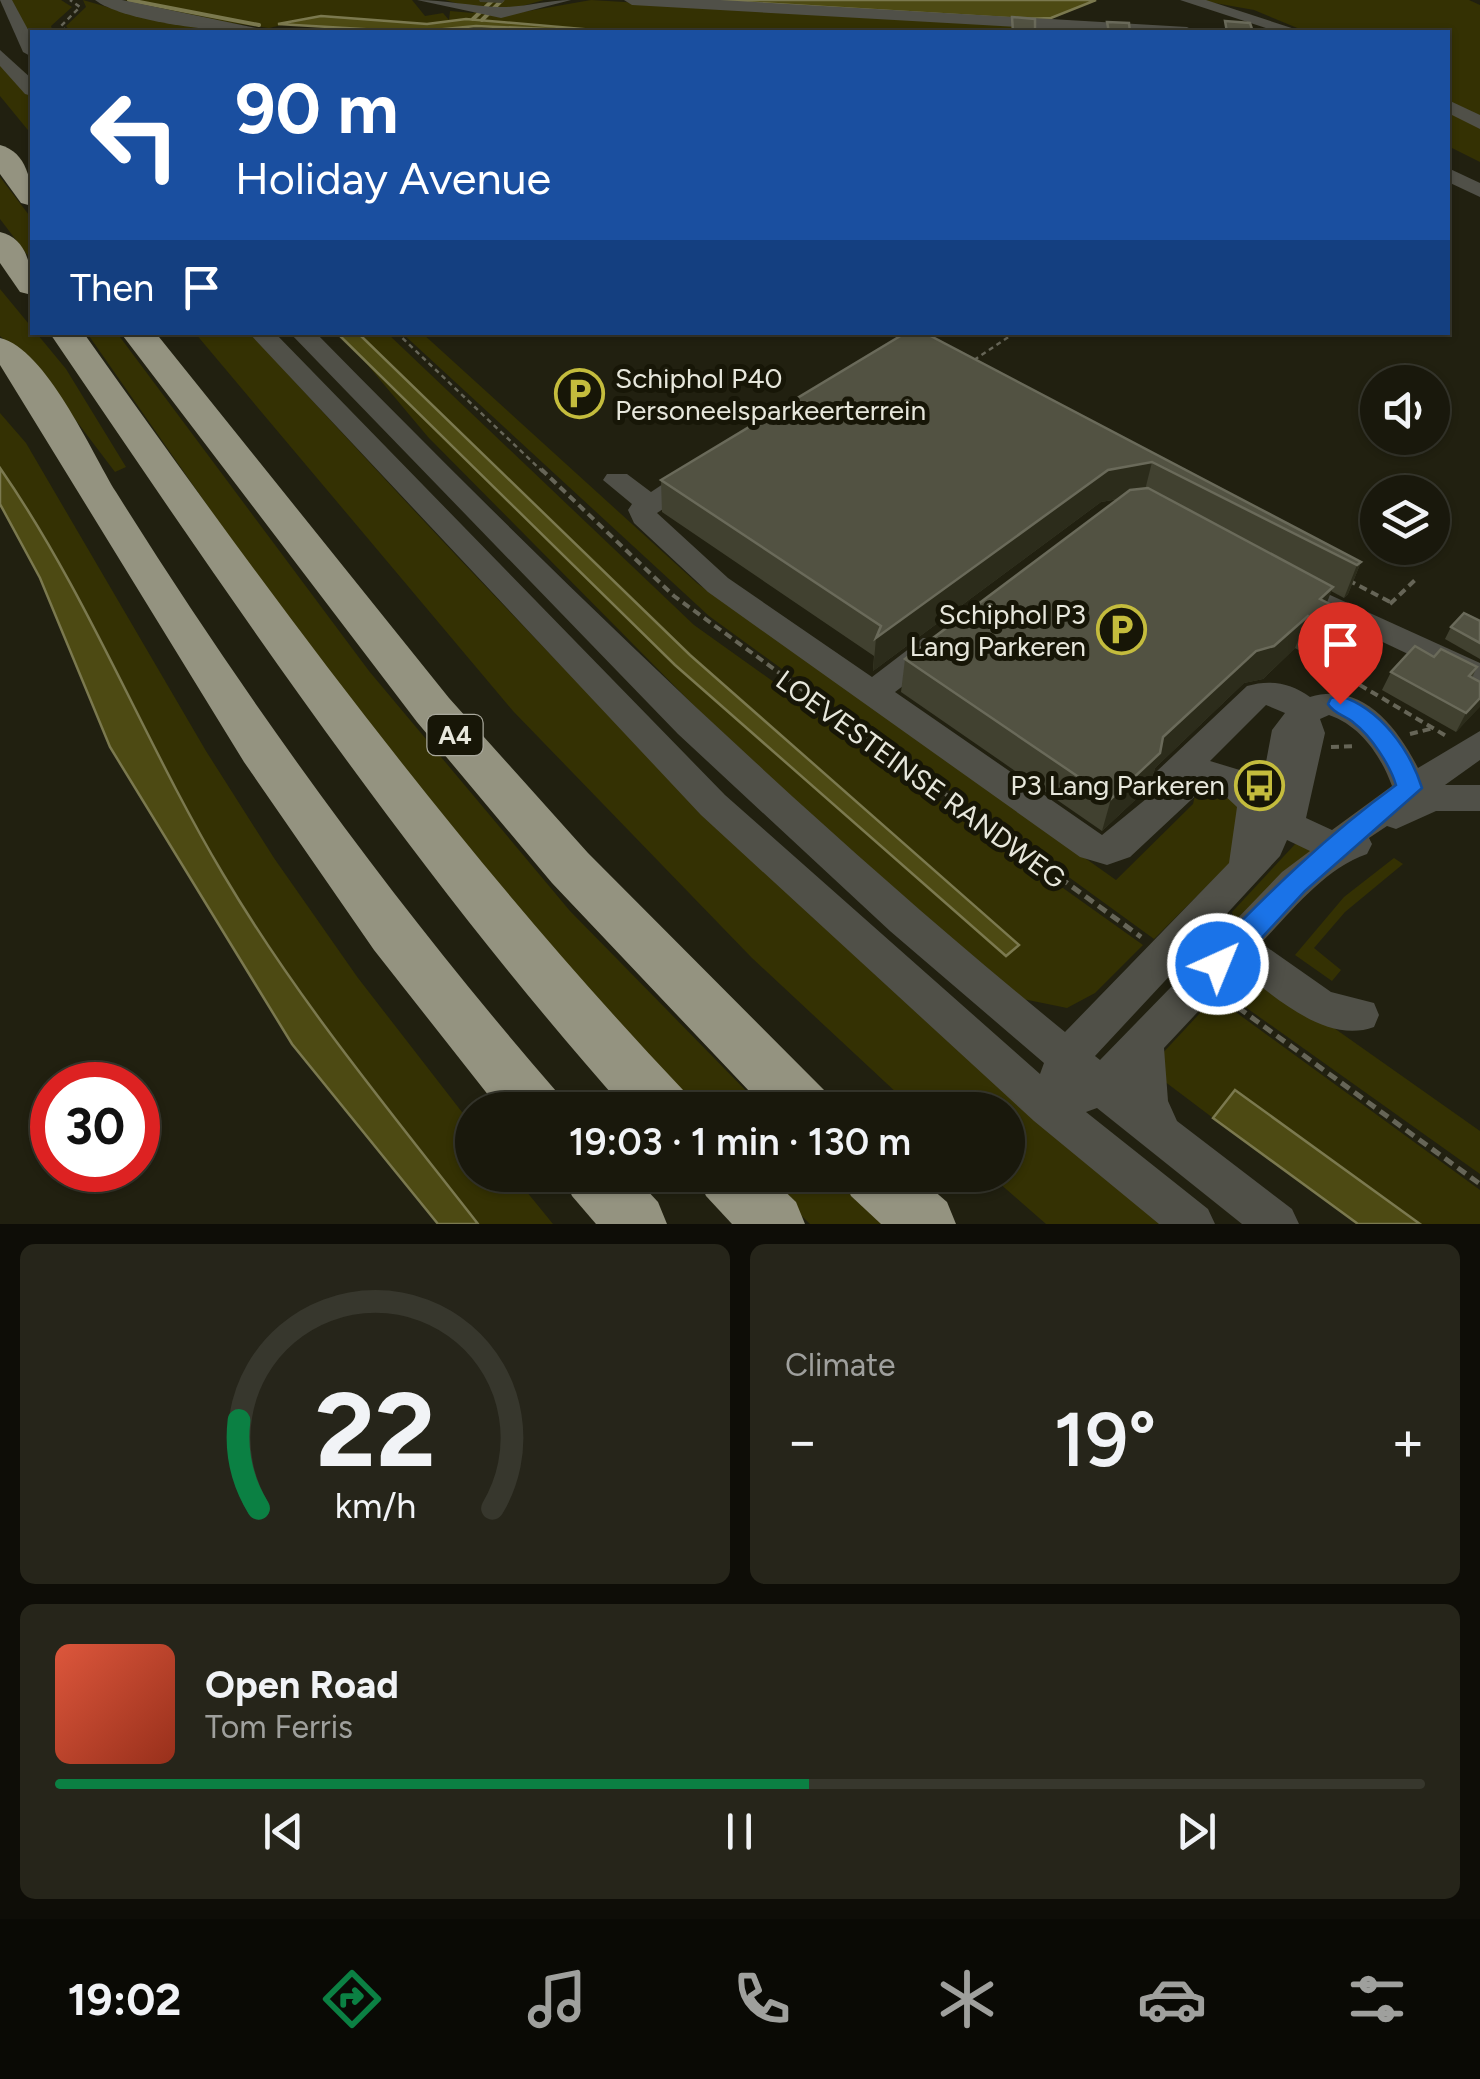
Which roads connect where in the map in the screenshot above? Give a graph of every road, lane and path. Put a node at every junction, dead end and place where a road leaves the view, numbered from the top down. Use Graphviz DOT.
graph roads {
  1 [pos="4,0"];
  2 [pos="70,0"];
  3 [pos="103,0"];
  4 [pos="556,0"];
  5 [pos="632,0"];
  6 [pos="1188,0"];
  7 [pos="424,4"];
  8 [pos="65,30"];
  9 [pos="252,30"];
  10 [pos="1151,30"];
  11 [pos="1281,30"];
  12 [pos="30,48"];
  13 [pos="0,55"];
  14 [pos="30,88"];
  15 [pos="1450,107"];
  16 [pos="1480,122"];
  17 [pos="0,154"];
  18 [pos="1450,175"];
  19 [pos="1480,191"];
  20 [pos="30,194"];
  21 [pos="0,241"];
  22 [pos="30,282"];
  23 [pos="68,335"];
  24 [pos="139,335"];
  25 [pos="263,335"];
  26 [pos="304,335"];
  27 [pos="399,335"];
  28 [pos="1011,335"];
  29 [pos="0,348"];
  30 [pos="960,368"];
  31 [pos="0,384"];
  32 [pos="727,456"];
  33 [pos="80,466"];
  34 [pos="616,480"];
  35 [pos="648,503"];
  36 [pos="1340,575"];
  37 [pos="1416,579"];
  38 [pos="1285,582"];
  39 [pos="1392,602"];
  40 [pos="962,624"];
  41 [pos="1366,627"];
  42 [pos="1480,677"];
  43 [pos="872,693"];
  44 [pos="1304,714"];
  45 [pos="1364,717"];
  46 [pos="1476,773"];
  47 [pos="1170,788"];
  48 [pos="1397,798"];
  49 [pos="1272,841"];
  50 [pos="1339,849"];
  51 [pos="1205,913"];
  52 [pos="1242,939"];
  53 [pos="1166,955"];
  54 [pos="1202,982"];
  55 [pos="1144,1046"];
  56 [pos="1065,1060"];
  57 [pos="1100,1088"];
  58 [pos="520,1092"];
  59 [pos="648,1092"];
  60 [pos="788,1092"];
  61 [pos="1048,1107"];
  62 [pos="1164,1139"];
  63 [pos="1480,1184"];
  64 [pos="608,1192"];
  65 [pos="743,1192"];
  66 [pos="890,1192"];
  67 [pos="636,1224"];
  68 [pos="774,1224"];
  69 [pos="925,1224"];
  70 [pos="1193,1224"];
  71 [pos="1276,1224"];
  1 -- 12 [label="street"];
  2 -- 8 [label="path"];
  3 -- 9 [label="street"];
  4 -- 7 [label="street"];
  5 -- 10 [label="street"];
  6 -- 11 [label="street"];
  13 -- 14 [label="street"];
  15 -- 16 [label="street"];
  17 -- 20 [label="highway"];
  18 -- 19 [label="street"];
  21 -- 22 [label="highway"];
  23 -- 59 [label="highway"];
  24 -- 60 [label="highway, A4"];
  25 -- 61 [label="street"];
  26 -- 56 [label="street"];
  27 -- 53 [label="path, LOEVESTEINSE RANDWEG"];
  28 -- 30 [label="path"];
  29 -- 33 [label="highway"];
  31 -- 33 [label="highway"];
  32 -- 35 [label="street"];
  33 -- 58 [label="highway"];
  34 -- 35 [label="street"];
  35 -- 43 [label="street"];
  36 -- 39 [label="path"];
  37 -- 39 [label="path"];
  38 -- 41 [label="street"];
  39 -- 41 [label="path"];
  40 -- 43 [label="street"];
  41 -- 42 [label="street"];
  41 -- 46 [label="path"];
  43 -- 47 [label="street"];
  44 -- 45 [label="street"];
  44 -- 47 [label="street"];
  44 -- 49 [label="street"];
  45 -- 48 [label="street"];
  45 -- 49 [label="street"];
  46 -- 48 [label="street"];
  46 -- 50 [label="street"];
  47 -- 49 [label="street"];
  48 -- 50 [label="street"];
  49 -- 50 [label="street"];
  49 -- 51 [label="street"];
  50 -- 52 [label="street"];
  51 -- 52 [label="street"];
  51 -- 53 [label="street"];
  52 -- 54 [label="street"];
  53 -- 56 [label="street"];
  54 -- 55 [label="street"];
  54 -- 63 [label="path"];
  55 -- 57 [label="street"];
  55 -- 62 [label="street"];
  56 -- 57 [label="street"];
  56 -- 61 [label="street"];
  57 -- 61 [label="street"];
  57 -- 62 [label="street"];
  61 -- 70 [label="street"];
  62 -- 71 [label="street"];
  64 -- 67 [label="highway"];
  65 -- 68 [label="highway"];
  66 -- 69 [label="highway"];
}
